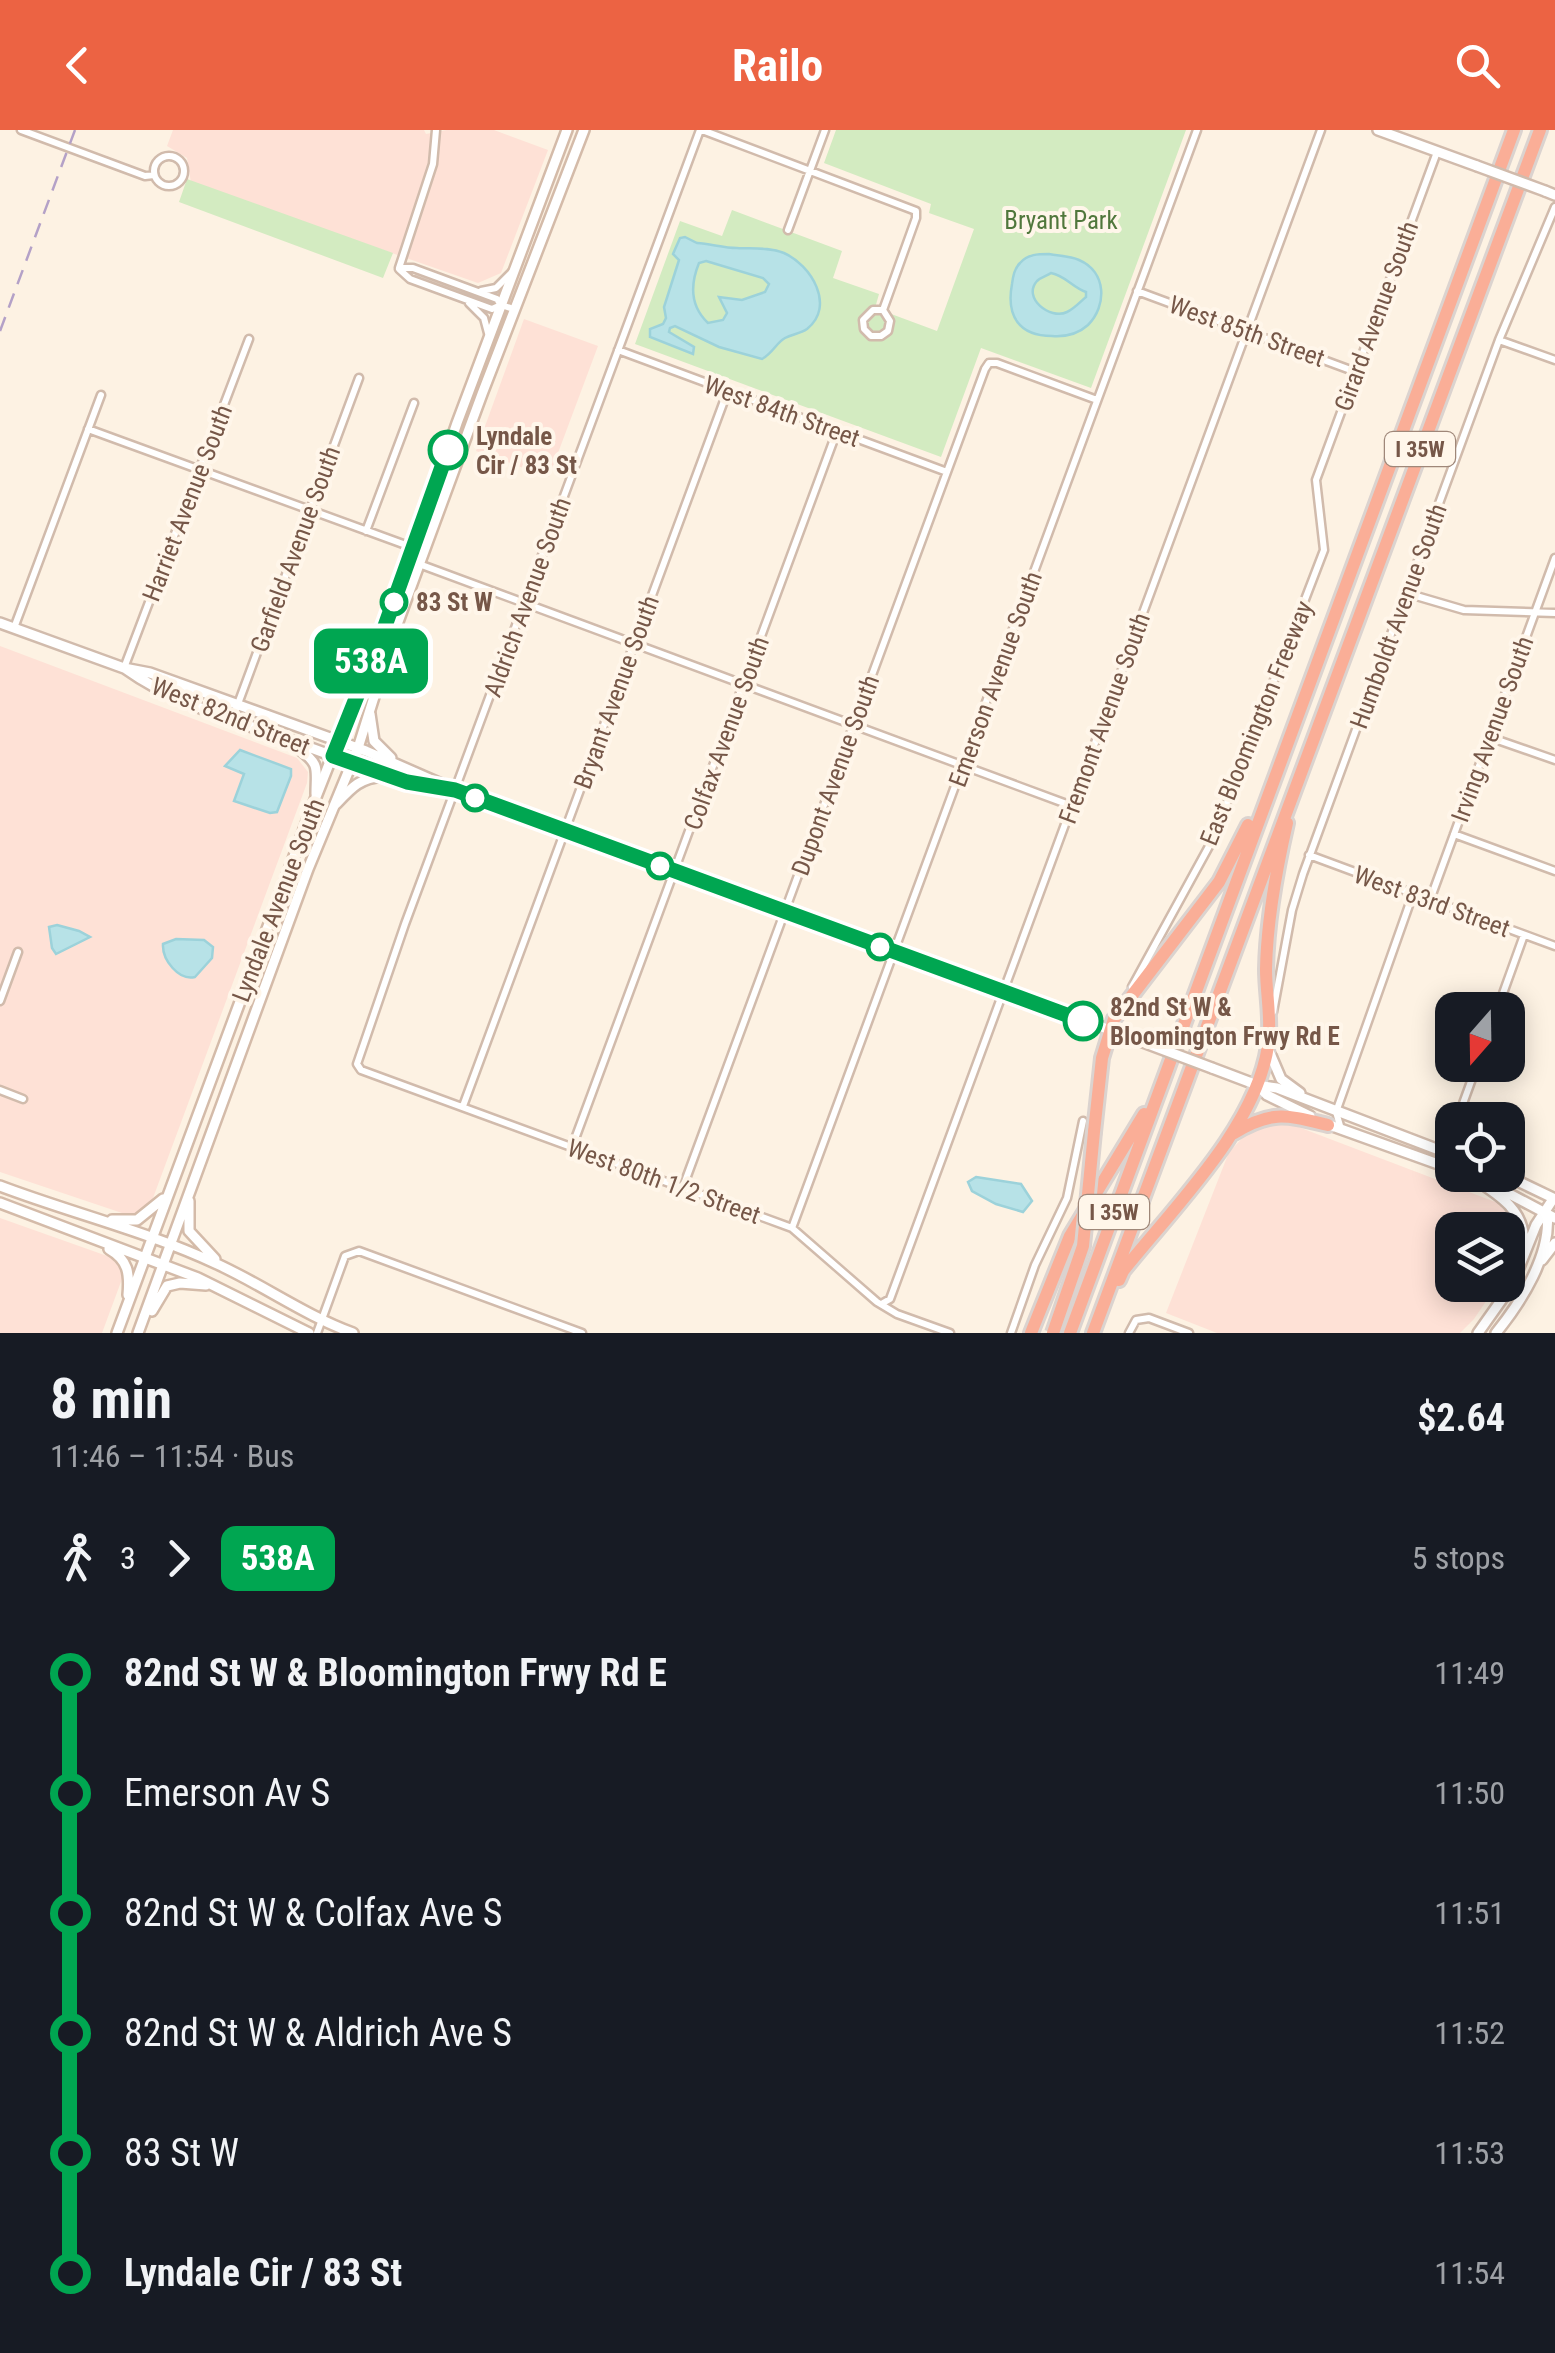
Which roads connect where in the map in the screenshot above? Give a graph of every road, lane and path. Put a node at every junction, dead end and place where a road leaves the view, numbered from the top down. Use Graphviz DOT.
graph roads {
  1 [pos="21,130"];
  2 [pos="436,130"];
  3 [pos="567,130"];
  4 [pos="584,130"];
  5 [pos="701,130"];
  6 [pos="825,130"];
  7 [pos="1197,130"];
  8 [pos="1321,130"];
  9 [pos="1378,130"];
  10 [pos="1514,130"];
  11 [pos="1540,130"];
  12 [pos="1437,152"];
  13 [pos="810,171"];
  14 [pos="154,175"];
  15 [pos="1550,193"];
  16 [pos="1555,208"];
  17 [pos="788,230"];
  18 [pos="516,267"];
  19 [pos="398,268"];
  20 [pos="474,290"];
  21 [pos="1138,291"];
  22 [pos="464,298"];
  23 [pos="502,305"];
  24 [pos="514,309"];
  25 [pos="883,310"];
  26 [pos="1247,332"];
  27 [pos="249,338"];
  28 [pos="488,340"];
  29 [pos="1499,340"];
  30 [pos="618,350"];
  31 [pos="1555,360"];
  32 [pos="1356,372"];
  33 [pos="358,378"];
  34 [pos="728,390"];
  35 [pos="101,395"];
  36 [pos="1097,400"];
  37 [pos="414,403"];
  38 [pos="88,429"];
  39 [pos="837,431"];
  40 [pos="199,470"];
  41 [pos="947,472"];
  42 [pos="1316,480"];
  43 [pos="309,510"];
  44 [pos="366,531"];
  45 [pos="414,548"];
  46 [pos="1555,558"];
  47 [pos="419,564"];
  48 [pos="1406,593"];
  49 [pos="524,604"];
  50 [pos="1535,612"];
  51 [pos="1555,613"];
  52 [pos="0,622"];
  53 [pos="14,628"];
  54 [pos="634,644"];
  55 [pos="124,668"];
  56 [pos="744,685"];
  57 [pos="236,706"];
  58 [pos="370,714"];
  59 [pos="232,720"];
  60 [pos="853,726"];
  61 [pos="1489,737"];
  62 [pos="284,738"];
  63 [pos="338,741"];
  64 [pos="358,748"];
  65 [pos="333,756"];
  66 [pos="1555,760"];
  67 [pos="352,763"];
  68 [pos="397,763"];
  69 [pos="963,766"];
  70 [pos="1300,768"];
  71 [pos="388,776"];
  72 [pos="455,790"];
  73 [pos="316,797"];
  74 [pos="1265,797"];
  75 [pos="336,804"];
  76 [pos="1072,806"];
  77 [pos="565,830"];
  78 [pos="1454,834"];
  79 [pos="1309,855"];
  80 [pos="674,871"];
  81 [pos="1555,871"];
  82 [pos="1413,894"];
  83 [pos="1430,900"];
  84 [pos="784,911"];
  85 [pos="1524,935"];
  86 [pos="1555,946"];
  87 [pos="18,952"];
  88 [pos="894,952"];
  89 [pos="1004,992"];
  90 [pos="1503,992"];
  91 [pos="0,1001"];
  92 [pos="1120,1009"];
  93 [pos="1111,1030"];
  94 [pos="1269,1040"];
  95 [pos="357,1064"];
  96 [pos="1257,1085"];
  97 [pos="0,1090"];
  98 [pos="1159,1091"];
  99 [pos="24,1098"];
  100 [pos="1319,1105"];
  101 [pos="463,1106"];
  102 [pos="1336,1112"];
  103 [pos="1083,1121"];
  104 [pos="1334,1128"];
  105 [pos="1232,1134"];
  106 [pos="572,1147"];
  107 [pos="1435,1148"];
  108 [pos="1435,1163"];
  109 [pos="1525,1184"];
  110 [pos="0,1186"];
  111 [pos="683,1187"];
  112 [pos="1495,1192"];
  113 [pos="1502,1192"];
  114 [pos="169,1193"];
  115 [pos="188,1196"];
  116 [pos="1555,1198"];
  117 [pos="0,1203"];
  118 [pos="1514,1212"];
  119 [pos="1551,1216"];
  120 [pos="96,1218"];
  121 [pos="792,1228"];
  122 [pos="90,1236"];
  123 [pos="152,1239"];
  124 [pos="1555,1243"];
  125 [pos="170,1246"];
  126 [pos="1525,1254"];
  127 [pos="145,1257"];
  128 [pos="164,1264"];
  129 [pos="225,1268"];
  130 [pos="1532,1274"];
  131 [pos="222,1289"];
  132 [pos="884,1302"];
  133 [pos="1501,1302"];
  134 [pos="127,1306"];
  135 [pos="320,1320"];
  136 [pos="139,1329"];
  137 [pos="117,1333"];
  138 [pos="309,1333"];
  139 [pos="316,1333"];
  140 [pos="354,1333"];
  141 [pos="582,1333"];
  142 [pos="950,1333"];
  143 [pos="1010,1333"];
  144 [pos="1031,1333"];
  145 [pos="1053,1333"];
  146 [pos="1070,1333"];
  147 [pos="1095,1333"];
  148 [pos="1129,1333"];
  149 [pos="1189,1333"];
  150 [pos="1478,1333"];
  151 [pos="1496,1333"];
  1 -- 14 [label="street"];
  2 -- 19 [label="street"];
  3 -- 18 [label="main road, Lyndale Avenue South"];
  4 -- 24 [label="main road, Lyndale Avenue South"];
  5 -- 13 [label="street"];
  5 -- 30 [label="street, Aldrich Avenue South"];
  6 -- 13 [label="street"];
  7 -- 21 [label="street, Emerson Avenue South"];
  8 -- 26 [label="street, Fremont Avenue South"];
  9 -- 12 [label="main road"];
  10 -- 74 [label="highway, I 35W"];
  11 -- 70 [label="highway, I 35W"];
  12 -- 15 [label="main road, bridge"];
  12 -- 32 [label="street, Girard Avenue South"];
  13 -- 17 [label="street"];
  13 -- 25 [label="street"];
  14 -- 14 [label="street"];
  16 -- 29 [label="street, Humboldt Avenue South"];
  18 -- 20 [label="street"];
  18 -- 23 [label="main road, Lyndale Avenue South"];
  19 -- 20 [label="street"];
  19 -- 22 [label="street"];
  20 -- 23 [label="street"];
  21 -- 26 [label="street, West 85th Street"];
  21 -- 36 [label="street, Emerson Avenue South"];
  22 -- 23 [label="street"];
  22 -- 28 [label="street"];
  23 -- 24 [label="street"];
  23 -- 28 [label="main road, Lyndale Avenue South"];
  24 -- 47 [label="main road, Lyndale Avenue South"];
  25 -- 25 [label="street"];
  26 -- 32 [label="street, West 85th Street"];
  26 -- 76 [label="street, Fremont Avenue South"];
  27 -- 40 [label="street, Harriet Avenue South"];
  28 -- 45 [label="main road, Lyndale Avenue South"];
  29 -- 31 [label="street"];
  29 -- 48 [label="street, Humboldt Avenue South"];
  30 -- 34 [label="street, West 84th Street"];
  30 -- 49 [label="street, Aldrich Avenue South"];
  32 -- 42 [label="street, Girard Avenue South"];
  33 -- 43 [label="street, Garfield Avenue South"];
  34 -- 39 [label="street, West 84th Street"];
  34 -- 54 [label="street, Bryant Avenue South"];
  35 -- 38 [label="street"];
  36 -- 41 [label="street, Dupont Avenue South"];
  36 -- 69 [label="street, Emerson Avenue South"];
  37 -- 44 [label="street"];
  38 -- 40 [label="street"];
  38 -- 53 [label="street"];
  39 -- 41 [label="street, West 84th Street"];
  39 -- 56 [label="street, Colfax Avenue South"];
  40 -- 43 [label="street"];
  40 -- 55 [label="street, Harriet Avenue South"];
  41 -- 60 [label="street, Dupont Avenue South"];
  42 -- 92 [label="street, East Bloomington Freeway"];
  43 -- 44 [label="street"];
  43 -- 57 [label="street, Garfield Avenue South"];
  44 -- 45 [label="street"];
  45 -- 63 [label="main road, Lyndale Avenue South"];
  46 -- 50 [label="street, Irving Avenue South"];
  47 -- 49 [label="street"];
  47 -- 58 [label="main road, Lyndale Avenue South"];
  48 -- 50 [label="street"];
  48 -- 79 [label="street, Humboldt Avenue South"];
  49 -- 54 [label="street"];
  49 -- 72 [label="street, Aldrich Avenue South"];
  50 -- 51 [label="street"];
  50 -- 61 [label="street, Irving Avenue South"];
  52 -- 53 [label="main road, West 82nd Street"];
  53 -- 55 [label="main road, West 82nd Street"];
  54 -- 56 [label="street"];
  54 -- 77 [label="street, Bryant Avenue South"];
  55 -- 57 [label="main road, West 82nd Street"];
  55 -- 59 [label="main road, West 82nd Street"];
  56 -- 60 [label="street"];
  56 -- 80 [label="street, Colfax Avenue South"];
  57 -- 59 [label="street, Garfield Avenue South"];
  57 -- 63 [label="main road, West 82nd Street"];
  58 -- 64 [label="main road, Lyndale Avenue South"];
  58 -- 68 [label="main road"];
  59 -- 62 [label="main road, West 82nd Street"];
  60 -- 69 [label="street"];
  60 -- 84 [label="street, Dupont Avenue South"];
  61 -- 66 [label="street"];
  61 -- 78 [label="street, Irving Avenue South"];
  62 -- 65 [label="main road, West 82nd Street"];
  62 -- 73 [label="main road"];
  63 -- 64 [label="main road, West 82nd Street"];
  63 -- 65 [label="main road, Lyndale Avenue South"];
  64 -- 67 [label="main road, Lyndale Avenue South"];
  64 -- 68 [label="main road, West 82nd Street"];
  65 -- 67 [label="main road, West 82nd Street"];
  65 -- 73 [label="main road, Lyndale Avenue South"];
  67 -- 71 [label="main road, West 82nd Street"];
  67 -- 75 [label="main road, Lyndale Avenue South"];
  68 -- 72 [label="main road, West 82nd Street"];
  69 -- 76 [label="street"];
  69 -- 88 [label="street, Emerson Avenue South"];
  70 -- 94 [label="highway"];
  70 -- 147 [label="highway, I 35W"];
  71 -- 72 [label="main road, West 82nd Street"];
  71 -- 75 [label="main road"];
  72 -- 77 [label="main road, West 82nd Street"];
  72 -- 95 [label="street, Aldrich Avenue South"];
  73 -- 114 [label="main road, Lyndale Avenue South"];
  74 -- 92 [label="highway"];
  74 -- 98 [label="highway, I 35W"];
  75 -- 115 [label="main road, Lyndale Avenue South"];
  76 -- 89 [label="street, Fremont Avenue South"];
  77 -- 80 [label="main road, West 82nd Street"];
  77 -- 101 [label="street, Bryant Avenue South"];
  78 -- 81 [label="street"];
  78 -- 83 [label="street, Irving Avenue South"];
  79 -- 82 [label="street, West 83rd Street"];
  79 -- 94 [label="street, Humboldt Avenue South"];
  80 -- 84 [label="main road, West 82nd Street"];
  80 -- 106 [label="street, Colfax Avenue South"];
  82 -- 83 [label="street, West 83rd Street"];
  82 -- 102 [label="street"];
  83 -- 85 [label="street, West 83rd Street"];
  84 -- 88 [label="main road, West 82nd Street"];
  84 -- 111 [label="street, Dupont Avenue South"];
  85 -- 86 [label="street, West 83rd Street"];
  85 -- 90 [label="street"];
  87 -- 91 [label="street"];
  88 -- 89 [label="main road, West 82nd Street"];
  88 -- 121 [label="street, Emerson Avenue South"];
  89 -- 93 [label="main road, West 82nd Street"];
  89 -- 132 [label="street, Fremont Avenue South"];
  92 -- 93 [label="highway"];
  93 -- 96 [label="main road, West 82nd Street, bridge"];
  93 -- 145 [label="highway, bridge"];
  94 -- 96 [label="highway"];
  94 -- 100 [label="main road"];
  95 -- 101 [label="street, West 80th 1/2 Street"];
  96 -- 100 [label="main road, West 82nd Street"];
  96 -- 104 [label="main road, West 82nd Street"];
  96 -- 105 [label="highway"];
  97 -- 99 [label="street"];
  98 -- 144 [label="highway"];
  98 -- 146 [label="highway, I 35W"];
  100 -- 102 [label="main road, West 82nd Street"];
  101 -- 106 [label="street, West 80th 1/2 Street"];
  102 -- 104 [label="street"];
  102 -- 107 [label="main road, West 82nd Street"];
  103 -- 143 [label="street"];
  104 -- 105 [label="highway"];
  104 -- 108 [label="main road, West 82nd Street"];
  105 -- 147 [label="highway"];
  106 -- 111 [label="street, West 80th 1/2 Street"];
  109 -- 116 [label="main road"];
  110 -- 120 [label="main road"];
  111 -- 121 [label="street, West 80th 1/2 Street"];
  112 -- 118 [label="main road"];
  113 -- 119 [label="main road"];
  114 -- 120 [label="main road"];
  114 -- 123 [label="main road, Lyndale Avenue South"];
  115 -- 125 [label="main road, Lyndale Avenue South"];
  115 -- 129 [label="main road"];
  116 -- 119 [label="main road"];
  117 -- 122 [label="main road"];
  119 -- 126 [label="main road"];
  119 -- 130 [label="main road"];
  120 -- 123 [label="main road"];
  121 -- 132 [label="street, West 80th 1/2 Street"];
  122 -- 127 [label="main road"];
  122 -- 134 [label="main road"];
  123 -- 125 [label="main road"];
  123 -- 127 [label="main road, Lyndale Avenue South"];
  124 -- 130 [label="main road"];
  125 -- 128 [label="main road, Lyndale Avenue South"];
  125 -- 129 [label="main road"];
  127 -- 128 [label="main road"];
  127 -- 134 [label="main road, Lyndale Avenue South"];
  128 -- 131 [label="main road"];
  128 -- 136 [label="main road, Lyndale Avenue South"];
  129 -- 135 [label="main road"];
  130 -- 151 [label="main road"];
  131 -- 136 [label="main road"];
  131 -- 138 [label="main road"];
  132 -- 142 [label="street, West 80th 1/2 Street"];
  133 -- 150 [label="main road"];
  134 -- 137 [label="main road, Lyndale Avenue South"];
  135 -- 139 [label="street"];
  135 -- 140 [label="main road"];
  135 -- 141 [label="street"];
  148 -- 149 [label="street"];
}
